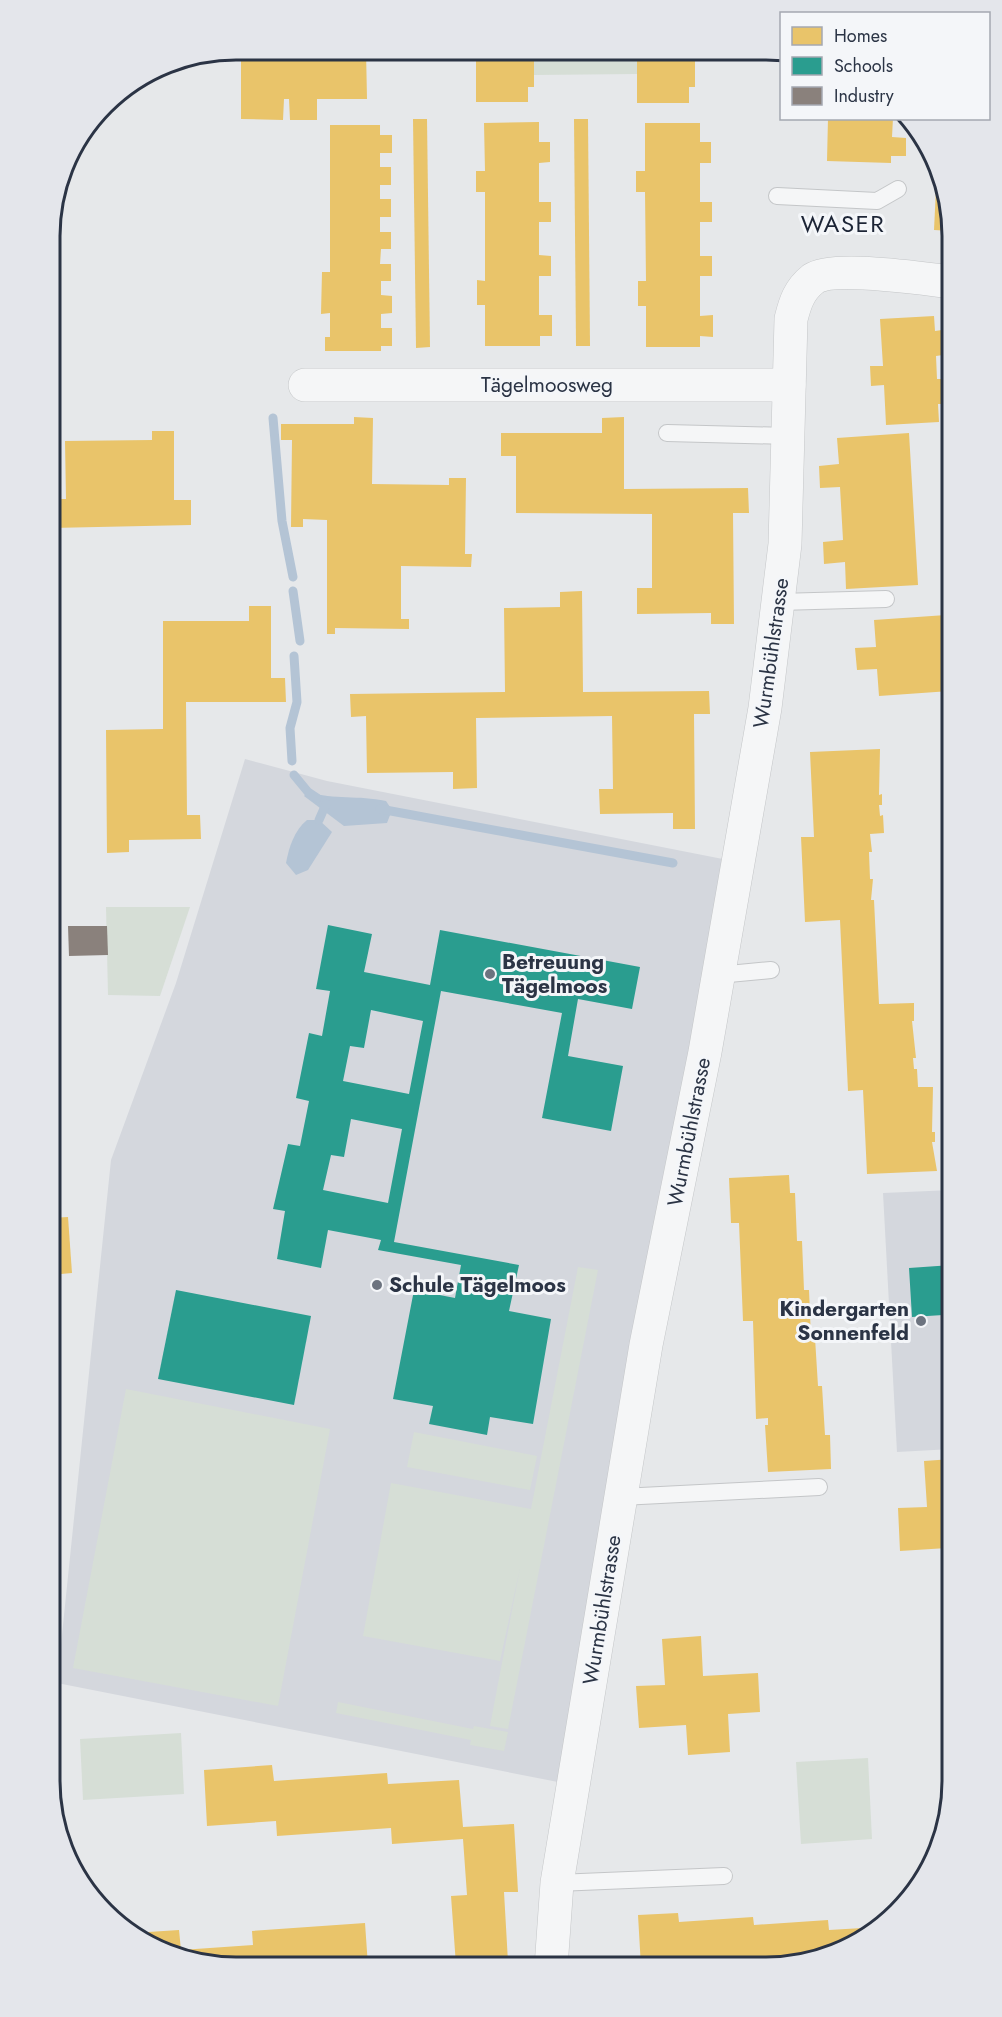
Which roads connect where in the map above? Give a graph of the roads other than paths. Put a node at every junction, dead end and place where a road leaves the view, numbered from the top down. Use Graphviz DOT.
graph roads {
  1 [pos="898,189"];
  2 [pos="777,196"];
  3 [pos="942,281"];
  4 [pos="305,385"];
  5 [pos="789,385"];
  6 [pos="667,433"];
  7 [pos="788,436"];
  8 [pos="886,599"];
  9 [pos="779,602"];
  10 [pos="771,970"];
  11 [pos="718,975"];
  12 [pos="819,1487"];
  13 [pos="621,1497"];
  14 [pos="724,1876"];
  15 [pos="557,1883"];
  16 [pos="552,1957"];
  1 -- 2 [label="lane"];
  3 -- 5 [label="street, Wurmbühlstrasse"];
  4 -- 5 [label="street, Tägelmoosweg"];
  5 -- 7 [label="street, Wurmbühlstrasse"];
  6 -- 7 [label="lane"];
  7 -- 9 [label="street, Wurmbühlstrasse"];
  8 -- 9 [label="lane"];
  9 -- 11 [label="street, Wurmbühlstrasse"];
  10 -- 11 [label="lane"];
  11 -- 13 [label="street, Wurmbühlstrasse"];
  12 -- 13 [label="lane"];
  13 -- 15 [label="street, Wurmbühlstrasse"];
  14 -- 15 [label="lane"];
  15 -- 16 [label="street, Wurmbühlstrasse"];
}
